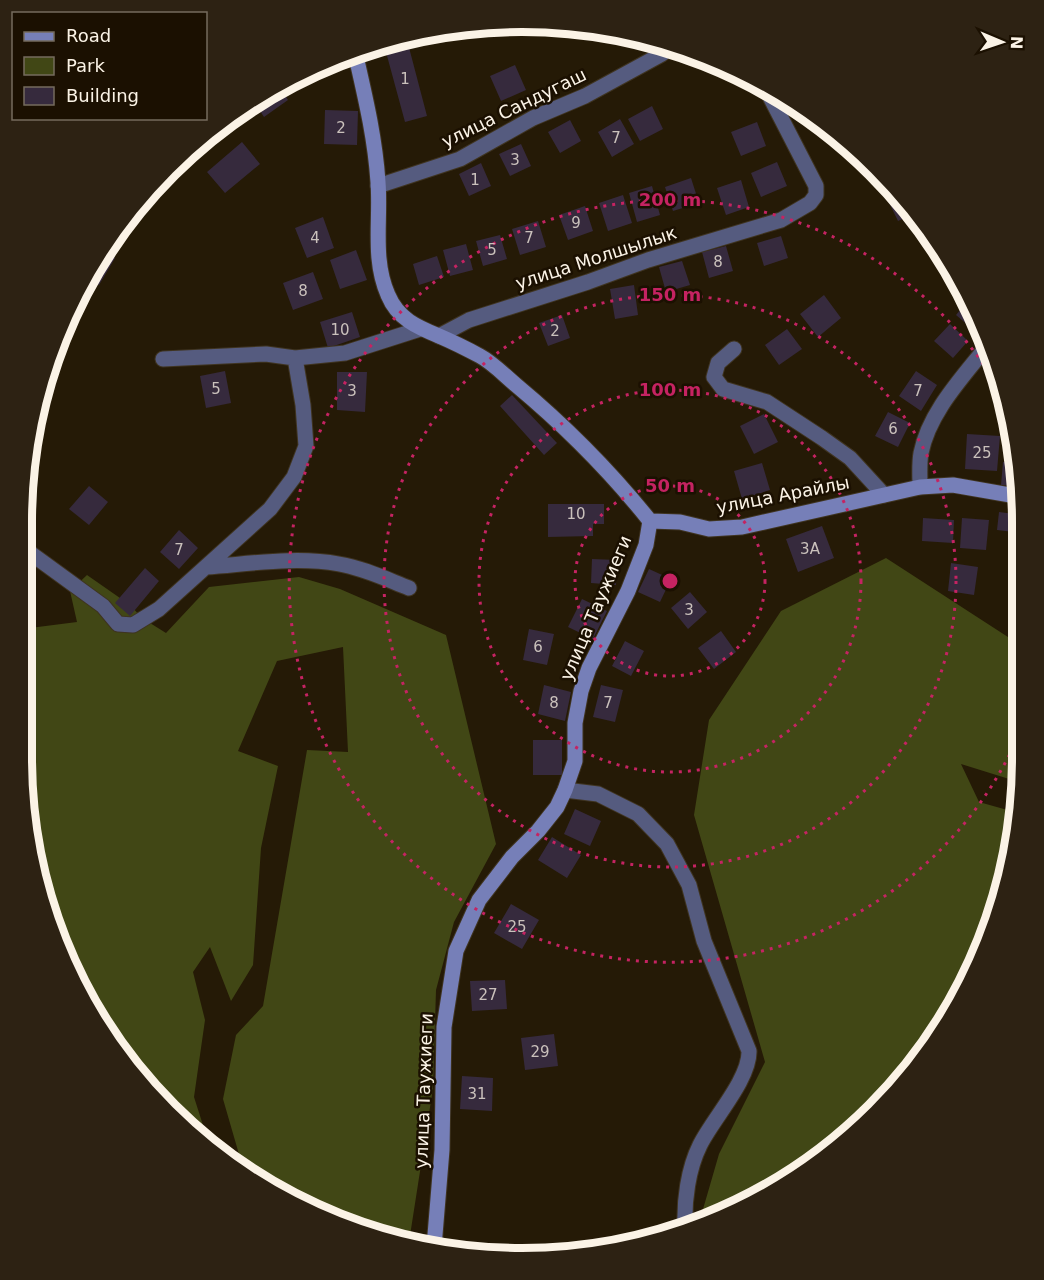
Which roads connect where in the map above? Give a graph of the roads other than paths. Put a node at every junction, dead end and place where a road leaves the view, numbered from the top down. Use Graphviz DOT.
graph roads {
  1 [pos="662,54"];
  2 [pos="357,61"];
  3 [pos="773,101"];
  4 [pos="378,186"];
  5 [pos="420,329"];
  6 [pos="439,336"];
  7 [pos="734,349"];
  8 [pos="982,353"];
  9 [pos="295,358"];
  10 [pos="163,359"];
  11 [pos="920,487"];
  12 [pos="884,495"];
  13 [pos="1011,495"];
  14 [pos="650,520"];
  15 [pos="32,554"];
  16 [pos="206,567"];
  17 [pos="409,588"];
  18 [pos="565,790"];
  19 [pos="685,1220"];
  20 [pos="435,1240"];
  1 -- 4 [label="street, улица Сандугаш"];
  2 -- 4 [label="street"];
  3 -- 6 [label="street, улица Молшылык"];
  4 -- 5 [label="street"];
  5 -- 6 [label="street"];
  5 -- 9 [label="street"];
  6 -- 14 [label="street"];
  7 -- 12 [label="street, улица Арайлы"];
  8 -- 11 [label="street"];
  9 -- 10 [label="street"];
  9 -- 16 [label="street"];
  11 -- 12 [label="street, улица Арайлы"];
  11 -- 13 [label="street, улица Арайлы"];
  12 -- 14 [label="street, улица Арайлы"];
  14 -- 18 [label="street, улица Таужиеги"];
  15 -- 16 [label="street"];
  16 -- 17 [label="street"];
  18 -- 19 [label="street"];
  18 -- 20 [label="street, улица Таужиеги"];
}
